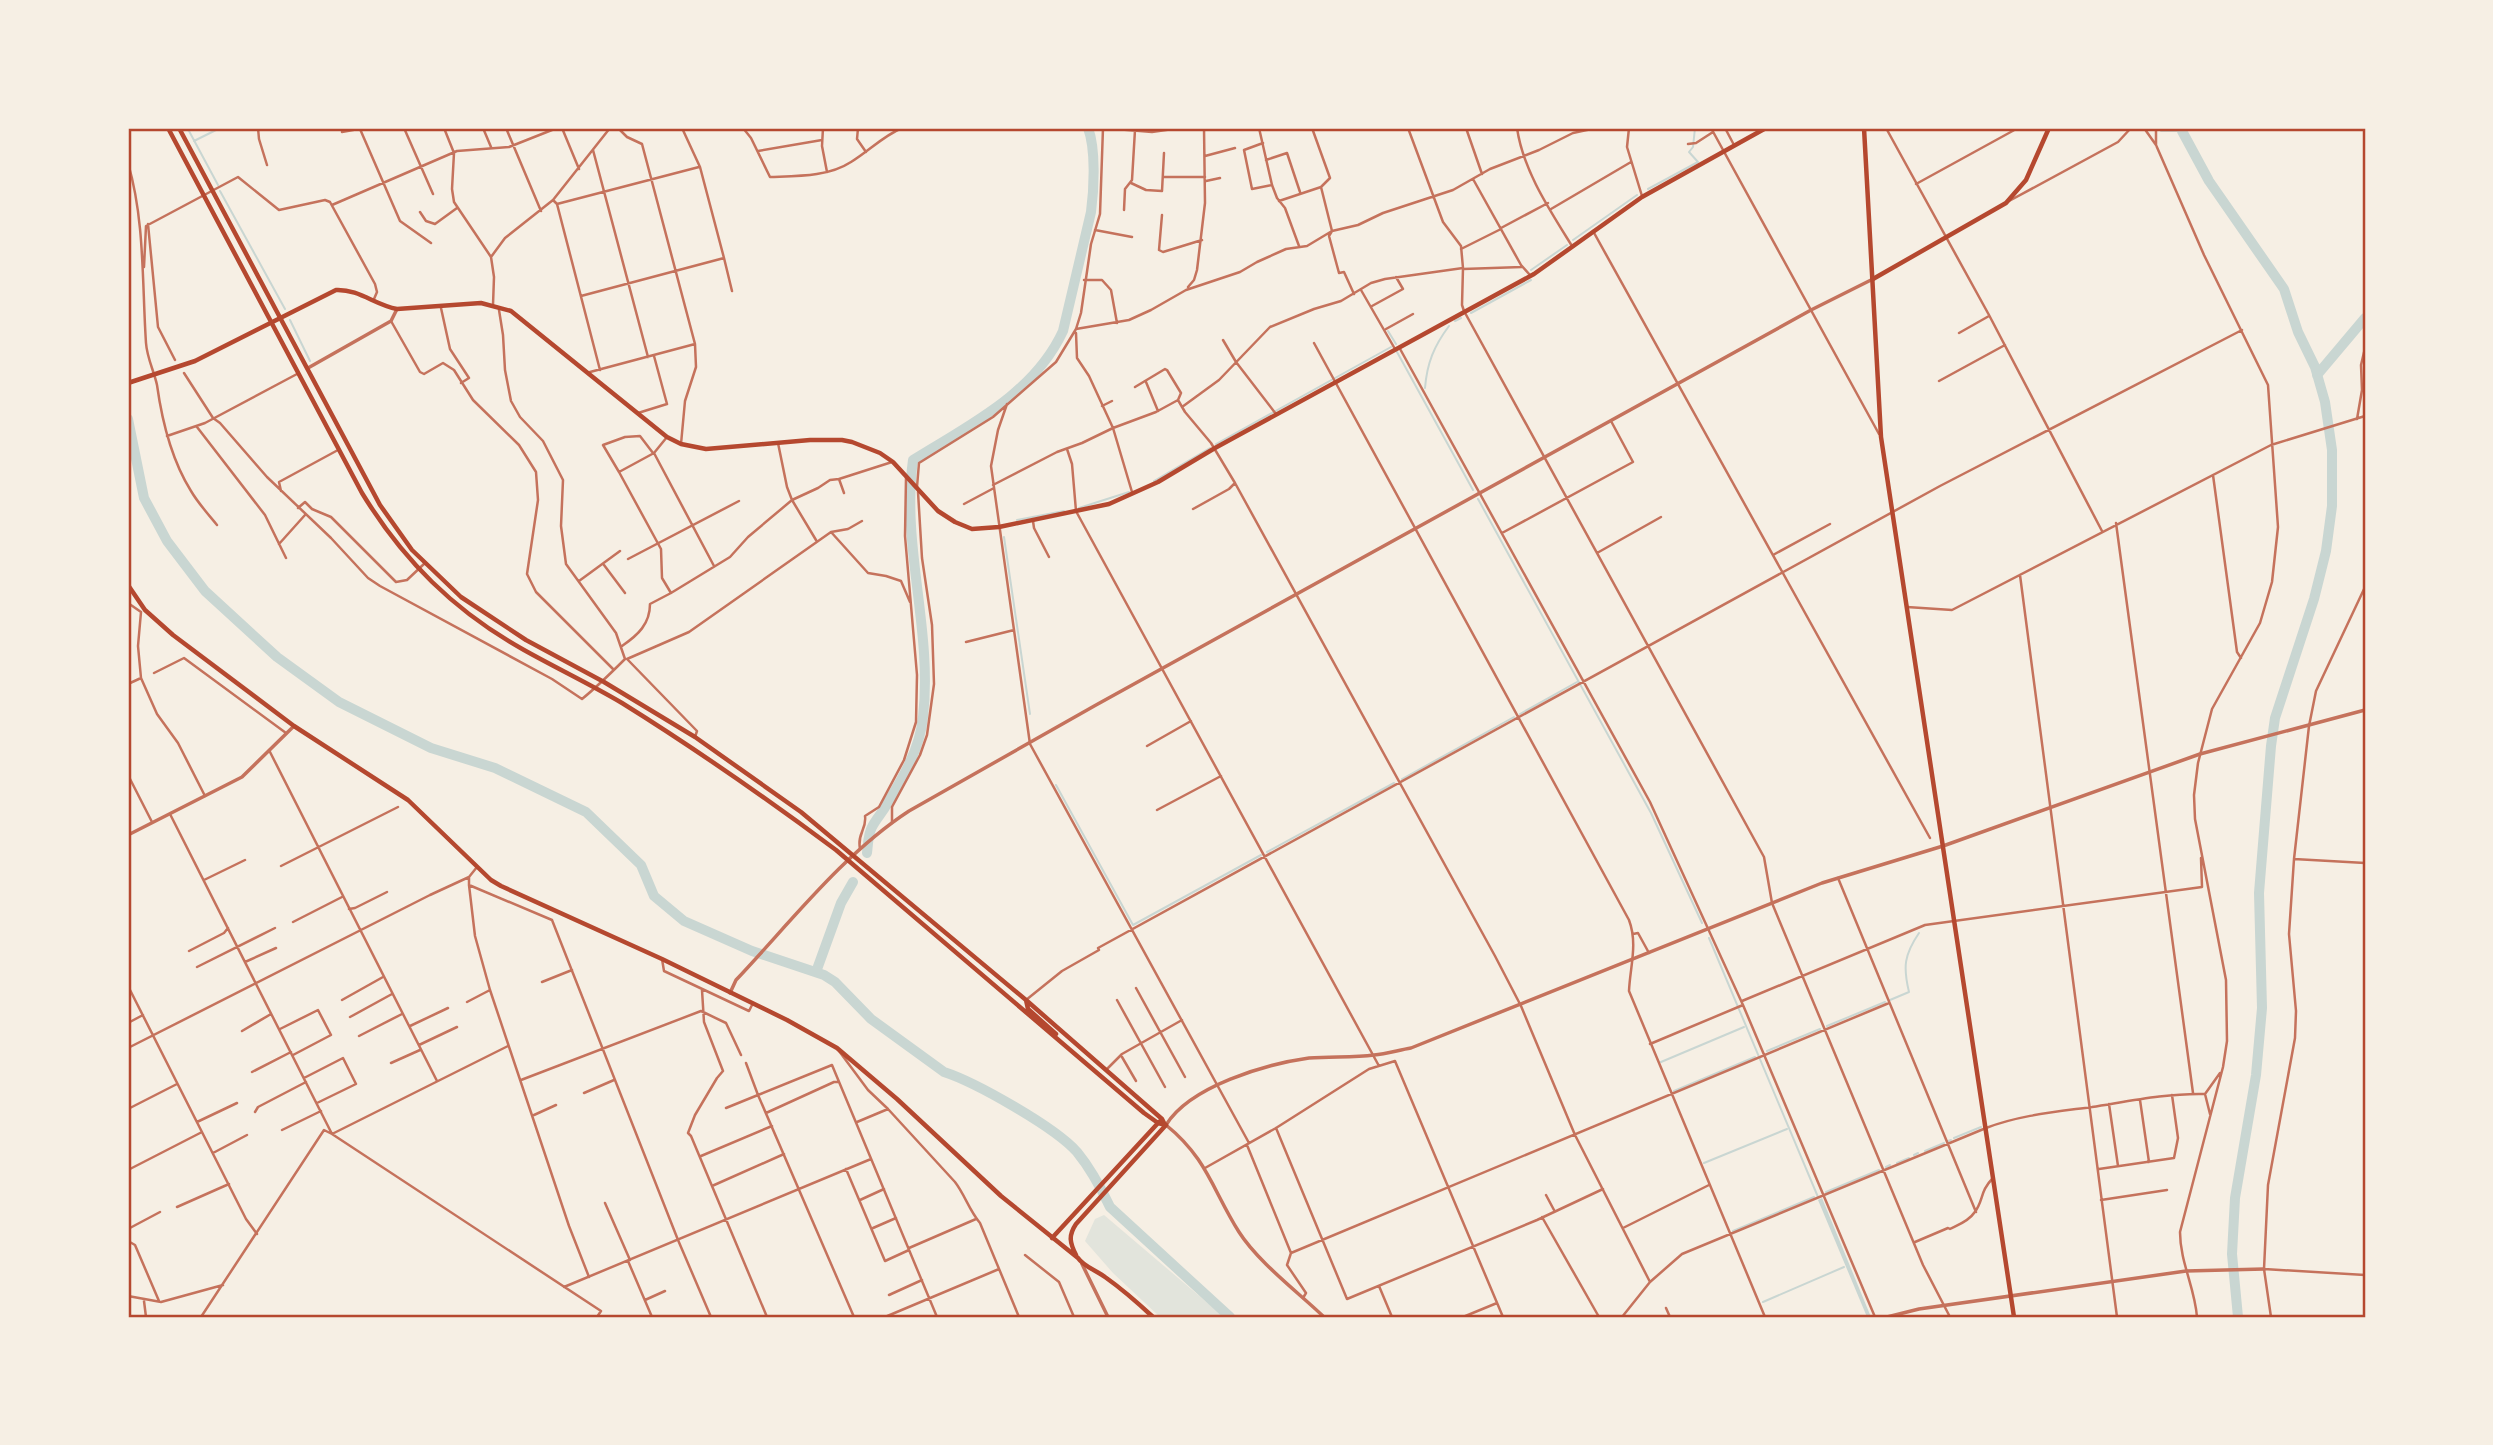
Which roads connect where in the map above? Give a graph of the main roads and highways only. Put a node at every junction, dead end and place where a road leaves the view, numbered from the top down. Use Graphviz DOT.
graph roads {
  1 [pos="168,128"];
  2 [pos="179,128"];
  3 [pos="1766,128"];
  4 [pos="1864,128"];
  5 [pos="2049,128"];
  6 [pos="1873,279"];
  7 [pos="282,317"];
  8 [pos="271,323"];
  9 [pos="128,383"];
  10 [pos="128,585"];
  11 [pos="1026,1000"];
  12 [pos="1073,1052"];
  13 [pos="1160,1121"];
  14 [pos="1052,1238"];
  15 [pos="1078,1258"];
  16 [pos="1153,1317"];
  17 [pos="2014,1317"];
  1 -- 8 [label="main road"];
  2 -- 7 [label="main road"];
  3 -- 7 [label="main road"];
  4 -- 6 [label="main road"];
  5 -- 6 [label="main road"];
  6 -- 17 [label="main road"];
  7 -- 8 [label="main road"];
  7 -- 11 [label="main road"];
  8 -- 9 [label="main road"];
  8 -- 12 [label="main road"];
  10 -- 14 [label="main road"];
  11 -- 12 [label="main road"];
  11 -- 13 [label="main road"];
  12 -- 13 [label="main road"];
  13 -- 14 [label="main road"];
  13 -- 15 [label="main road"];
  14 -- 15 [label="main road"];
  15 -- 16 [label="main road"];
}
